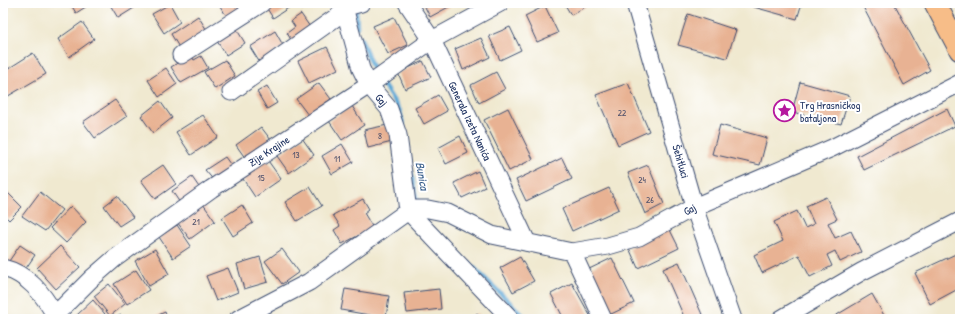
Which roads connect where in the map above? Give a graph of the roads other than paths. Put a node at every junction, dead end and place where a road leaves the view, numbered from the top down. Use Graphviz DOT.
graph roads {
  1 [pos="262,3"];
  2 [pos="407,3"];
  3 [pos="500,3"];
  4 [pos="635,3"];
  5 [pos="935,3"];
  6 [pos="352,7"];
  7 [pos="432,40"];
  8 [pos="960,50"];
  9 [pos="182,55"];
  10 [pos="376,79"];
  11 [pos="960,83"];
  12 [pos="231,92"];
  13 [pos="694,208"];
  14 [pos="417,210"];
  15 [pos="960,220"];
  16 [pos="527,242"];
  17 [pos="572,252"];
  18 [pos="3,268"];
  19 [pos="53,317"];
  20 [pos="238,319"];
  21 [pos="511,319"];
  22 [pos="603,319"];
  23 [pos="733,319"];
  24 [pos="781,319"];
  1 -- 9 [label="street"];
  2 -- 7 [label="street, Generala Izeta Nanića"];
  3 -- 7 [label="street, Zije Krajine"];
  4 -- 13 [label="street, Šehitluci"];
  5 -- 8 [label="main road"];
  6 -- 10 [label="street, Gaj"];
  6 -- 12 [label="street"];
  7 -- 10 [label="street, Zije Krajine"];
  7 -- 16 [label="street, Generala Izeta Nanića"];
  10 -- 14 [label="street, Gaj"];
  10 -- 19 [label="street, Zije Krajine"];
  11 -- 13 [label="street, Gaj"];
  13 -- 17 [label="street, Gaj"];
  13 -- 23 [label="street, Šehitluci"];
  14 -- 16 [label="street, Gaj"];
  14 -- 20 [label="street"];
  14 -- 21 [label="street"];
  15 -- 24 [label="street"];
  16 -- 17 [label="street, Gaj"];
  17 -- 22 [label="street"];
  18 -- 19 [label="street"];
}
